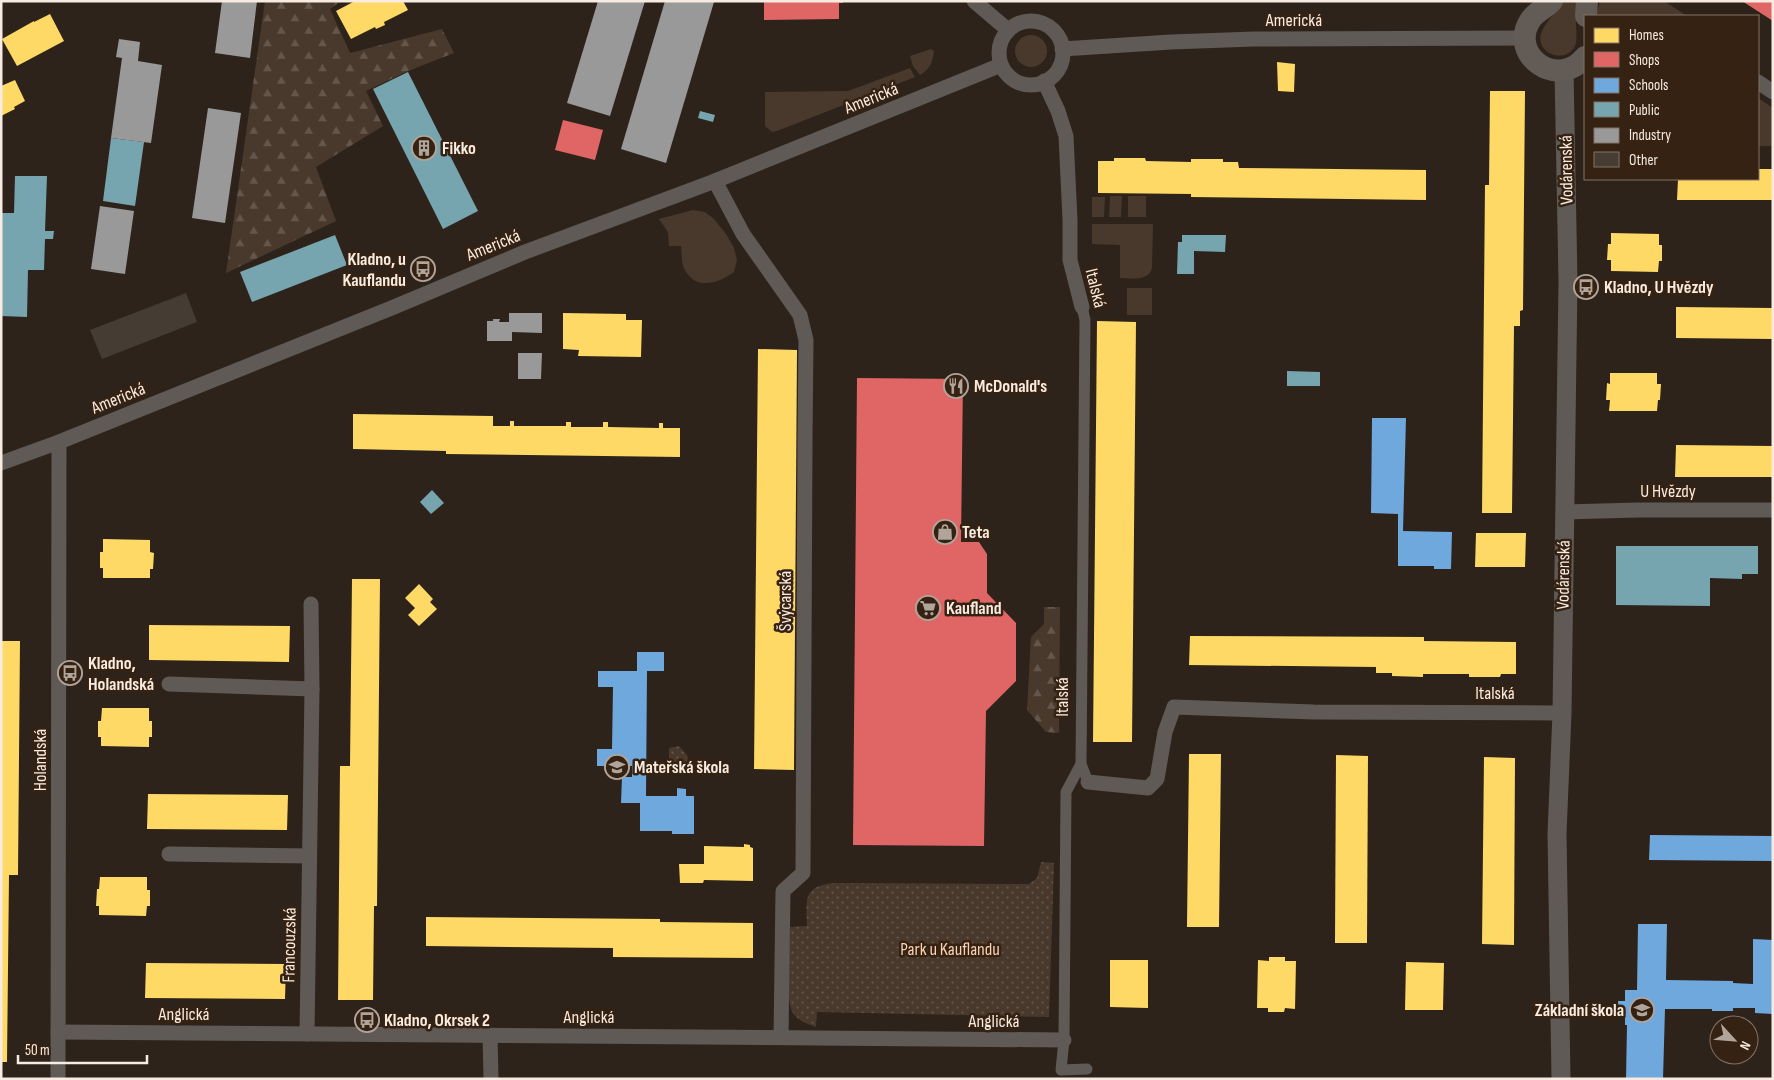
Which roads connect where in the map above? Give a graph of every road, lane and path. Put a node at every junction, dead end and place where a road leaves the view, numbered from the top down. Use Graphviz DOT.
graph roads {
  1 [pos="974,1"];
  2 [pos="1552,1"];
  3 [pos="1588,1"];
  4 [pos="1586,15"];
  5 [pos="1008,30"];
  6 [pos="1526,38"];
  7 [pos="1062,49"];
  8 [pos="1584,58"];
  9 [pos="1001,65"];
  10 [pos="1564,71"];
  11 [pos="1044,81"];
  12 [pos="1759,83"];
  13 [pos="1773,92"];
  14 [pos="716,181"];
  15 [pos="1082,307"];
  16 [pos="59,442"];
  17 [pos="1,464"];
  18 [pos="1773,510"];
  19 [pos="1564,512"];
  20 [pos="311,604"];
  21 [pos="169,684"];
  22 [pos="312,689"];
  23 [pos="1562,713"];
  24 [pos="1080,764"];
  25 [pos="1088,782"];
  26 [pos="169,854"];
  27 [pos="309,856"];
  28 [pos="58,1032"];
  29 [pos="307,1034"];
  30 [pos="490,1035"];
  31 [pos="781,1037"];
  32 [pos="1064,1040"];
  33 [pos="1087,1069"];
  34 [pos="1059,1075"];
  35 [pos="58,1079"];
  36 [pos="491,1079"];
  37 [pos="1561,1079"];
  1 -- 5 [label="street"];
  2 -- 6 [label="main road"];
  3 -- 4 [label="main road"];
  5 -- 7 [label="street"];
  5 -- 9 [label="street"];
  6 -- 7 [label="street, Americká"];
  6 -- 10 [label="main road"];
  7 -- 11 [label="street"];
  8 -- 10 [label="main road"];
  9 -- 11 [label="street"];
  9 -- 14 [label="street, Americká"];
  10 -- 19 [label="street, Vodárenská"];
  11 -- 15 [label="street, Italská"];
  12 -- 13 [label="street"];
  14 -- 16 [label="street, Americká"];
  14 -- 31 [label="street, Švýcarská"];
  15 -- 24 [label="street, Italská"];
  16 -- 17 [label="street, Americká"];
  16 -- 28 [label="street, Holandská"];
  18 -- 19 [label="street, U Hvězdy"];
  19 -- 23 [label="street, Vodárenská"];
  20 -- 22 [label="street, Francouzská"];
  21 -- 22 [label="street"];
  22 -- 27 [label="street, Francouzská"];
  23 -- 25 [label="street, Italská"];
  23 -- 37 [label="street, Vodárenská"];
  24 -- 25 [label="street, Italská"];
  24 -- 32 [label="street"];
  26 -- 27 [label="street"];
  27 -- 29 [label="street, Francouzská"];
  28 -- 29 [label="street, Anglická"];
  28 -- 35 [label="street, Holandská"];
  29 -- 30 [label="street, Anglická"];
  30 -- 31 [label="street, Anglická"];
  30 -- 36 [label="street"];
  31 -- 32 [label="street, Anglická"];
  32 -- 34 [label="street"];
  33 -- 34 [label="street"];
}
